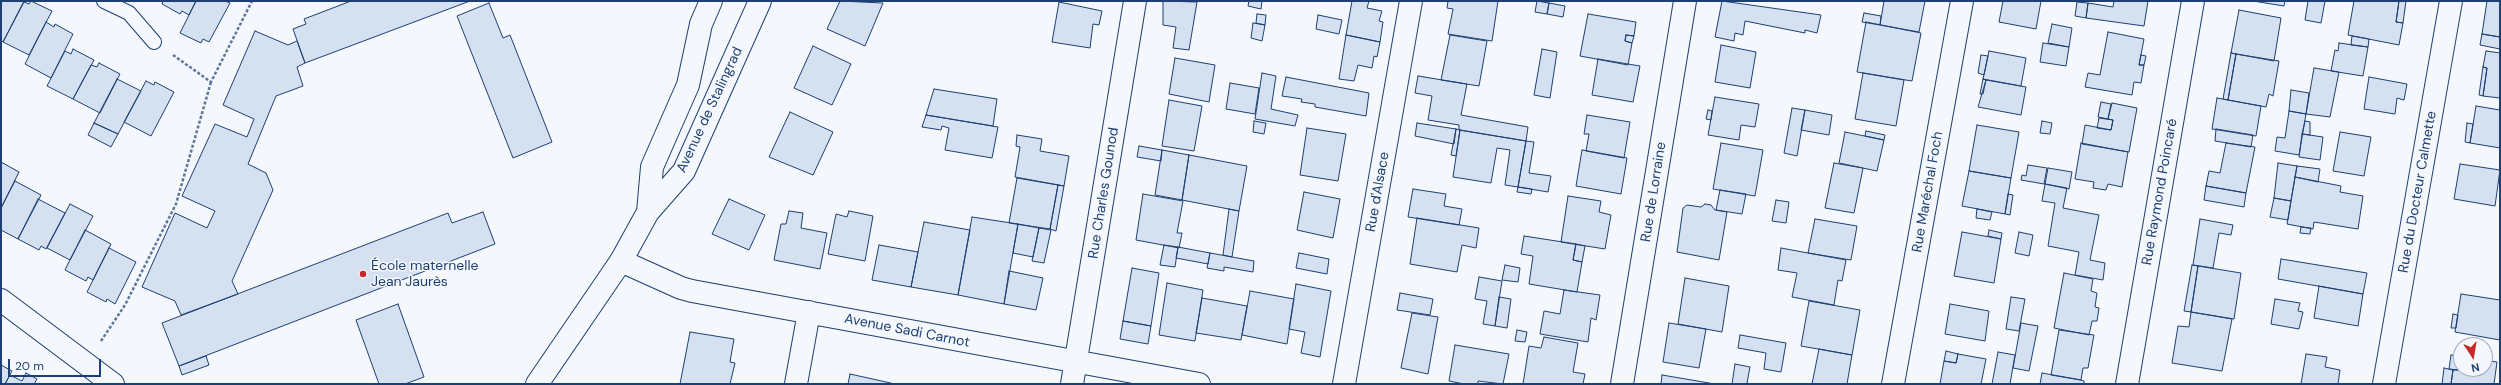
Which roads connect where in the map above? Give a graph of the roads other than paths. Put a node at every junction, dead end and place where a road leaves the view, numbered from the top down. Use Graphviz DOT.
graph roads {
  1 [pos="104,1"];
  2 [pos="711,1"];
  3 [pos="760,1"];
  4 [pos="1135,1"];
  5 [pos="1411,1"];
  6 [pos="1685,1"];
  7 [pos="1962,1"];
  8 [pos="2193,1"];
  9 [pos="2451,1"];
  10 [pos="154,42"];
  11 [pos="648,212"];
  12 [pos="620,261"];
  13 [pos="1,300"];
  14 [pos="809,312"];
  15 [pos="1076,362"];
  16 [pos="113,384"];
  17 [pos="537,384"];
  18 [pos="796,384"];
  19 [pos="1072,384"];
  20 [pos="1199,384"];
  21 [pos="1344,384"];
  22 [pos="1622,384"];
  23 [pos="1893,384"];
  24 [pos="2127,384"];
  25 [pos="2384,384"];
  1 -- 10 [label="lane"];
  2 -- 11 [label="street, Avenue de Stalingrad"];
  3 -- 11 [label="street, Avenue de Stalingrad"];
  4 -- 15 [label="street, Rue Charles Gounod"];
  5 -- 21 [label="street, Rue d'Alsace"];
  6 -- 22 [label="street, Rue de Lorraine"];
  7 -- 23 [label="street, Rue Maréchal Foch"];
  8 -- 24 [label="street, Rue Raymond Poincaré"];
  9 -- 25 [label="street, Rue du Docteur Calmette"];
  11 -- 12 [label="street, Avenue de Stalingrad"];
  12 -- 14 [label="street, Avenue Sadi Carnot"];
  12 -- 17 [label="street, Avenue de Stalingrad"];
  13 -- 16 [label="street"];
  14 -- 15 [label="street, Avenue Sadi Carnot"];
  14 -- 18 [label="street"];
  15 -- 19 [label="street, Rue Charles Gounod"];
  15 -- 20 [label="street, Avenue Sadi Carnot"];
}
